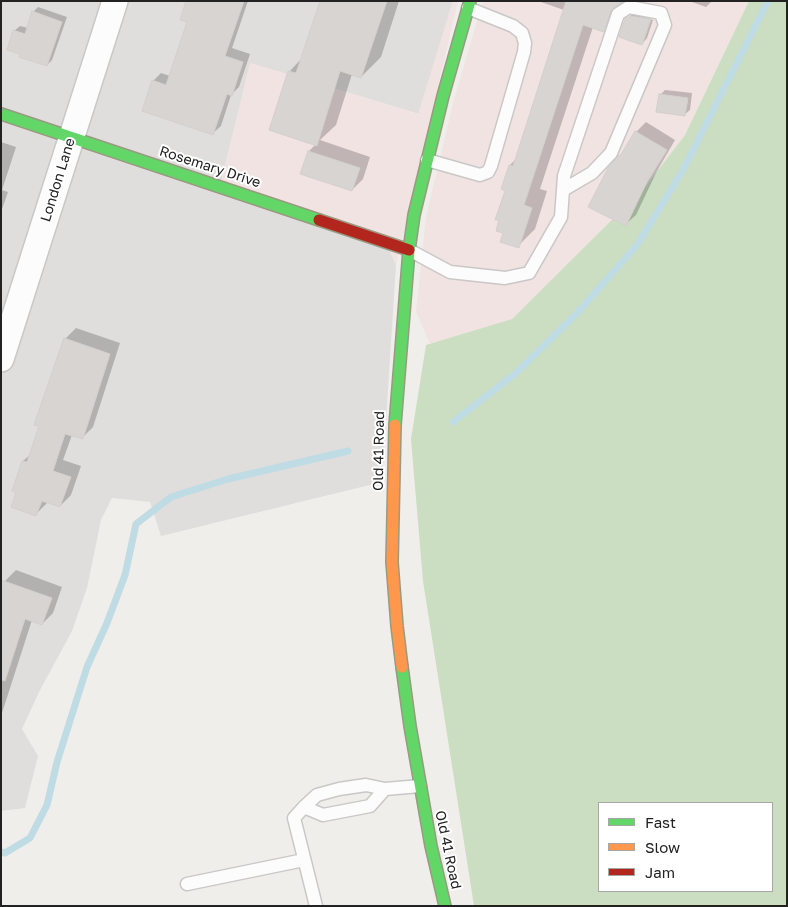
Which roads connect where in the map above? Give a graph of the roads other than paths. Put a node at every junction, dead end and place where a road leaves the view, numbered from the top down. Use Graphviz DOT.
graph roads {
  1 [pos="115,1"];
  2 [pos="469,5"];
  3 [pos="1,114"];
  4 [pos="71,137"];
  5 [pos="427,160"];
  6 [pos="563,190"];
  7 [pos="410,250"];
  8 [pos="1,359"];
  9 [pos="420,786"];
  10 [pos="385,789"];
  11 [pos="304,807"];
  12 [pos="304,860"];
  13 [pos="187,884"];
  14 [pos="316,906"];
  15 [pos="445,906"];
  1 -- 4 [label="street, London Lane"];
  2 -- 5 [label="street, Old 41 Road"];
  2 -- 5 [label="lane"];
  3 -- 4 [label="street, Rosemary Drive"];
  4 -- 7 [label="street, Rosemary Drive"];
  4 -- 8 [label="street, London Lane"];
  5 -- 7 [label="street, Old 41 Road"];
  6 -- 6 [label="lane"];
  6 -- 7 [label="lane"];
  7 -- 9 [label="street, Old 41 Road"];
  9 -- 10 [label="lane"];
  9 -- 15 [label="street, Old 41 Road"];
  10 -- 11 [label="lane"];
  10 -- 11 [label="lane"];
  11 -- 12 [label="lane"];
  12 -- 13 [label="lane"];
  12 -- 14 [label="lane"];
}
